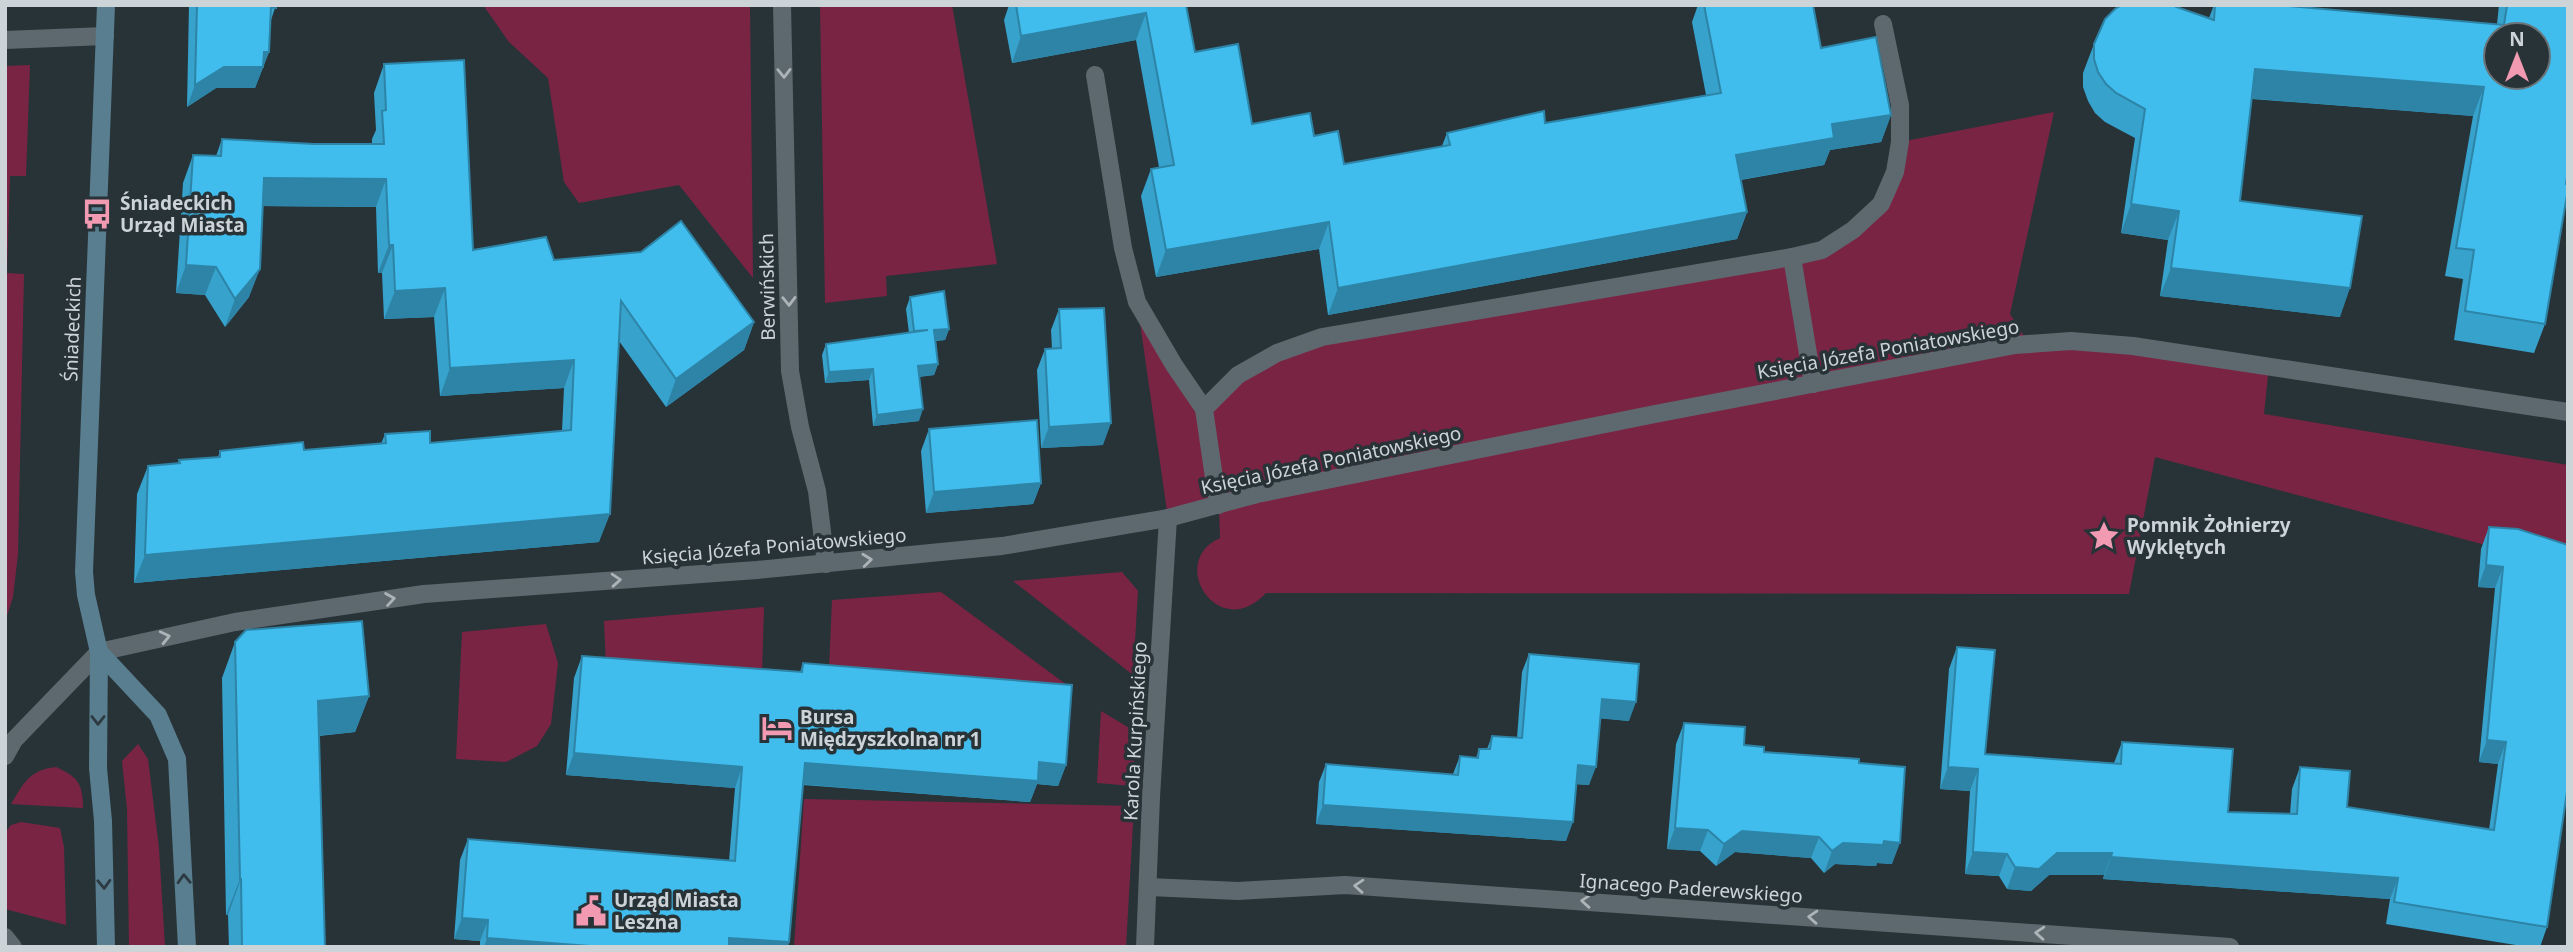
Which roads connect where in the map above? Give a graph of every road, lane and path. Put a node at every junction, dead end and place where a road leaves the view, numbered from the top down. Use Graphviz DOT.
graph roads {
  1 [pos="106,5"];
  2 [pos="782,5"];
  3 [pos="1883,23"];
  4 [pos="105,36"];
  5 [pos="5,40"];
  6 [pos="1096,75"];
  7 [pos="1792,257"];
  8 [pos="1813,384"];
  9 [pos="1204,408"];
  10 [pos="2568,412"];
  11 [pos="1219,505"];
  12 [pos="1168,518"];
  13 [pos="826,564"];
  14 [pos="99,652"];
  15 [pos="8,745"];
  16 [pos="1149,887"];
  17 [pos="5,937"];
  18 [pos="13,947"];
  19 [pos="106,947"];
  20 [pos="187,947"];
  21 [pos="1145,947"];
  22 [pos="2230,947"];
  1 -- 4 [label="street, Śniadeckich"];
  2 -- 13 [label="street, Berwińskich, one-way"];
  3 -- 7 [label="street"];
  4 -- 5 [label="street"];
  4 -- 14 [label="street, Śniadeckich"];
  6 -- 9 [label="street"];
  7 -- 8 [label="street"];
  7 -- 9 [label="street"];
  8 -- 10 [label="street, Księcia Józefa Poniatowskiego"];
  8 -- 11 [label="street, Księcia Józefa Poniatowskiego"];
  9 -- 11 [label="street"];
  11 -- 12 [label="street, Księcia Józefa Poniatowskiego"];
  13 -- 12 [label="street, Księcia Józefa Poniatowskiego, one-way"];
  12 -- 16 [label="street, Karola Kurpińskiego"];
  14 -- 13 [label="street, Księcia Józefa Poniatowskiego, one-way"];
  14 -- 15 [label="street"];
  14 -- 19 [label="street, Śniadeckich, one-way"];
  20 -- 14 [label="street, one-way"];
  16 -- 21 [label="street, Karola Kurpińskiego"];
  22 -- 16 [label="street, Ignacego Paderewskiego, one-way"];
  17 -- 18 [label="street"];
}
